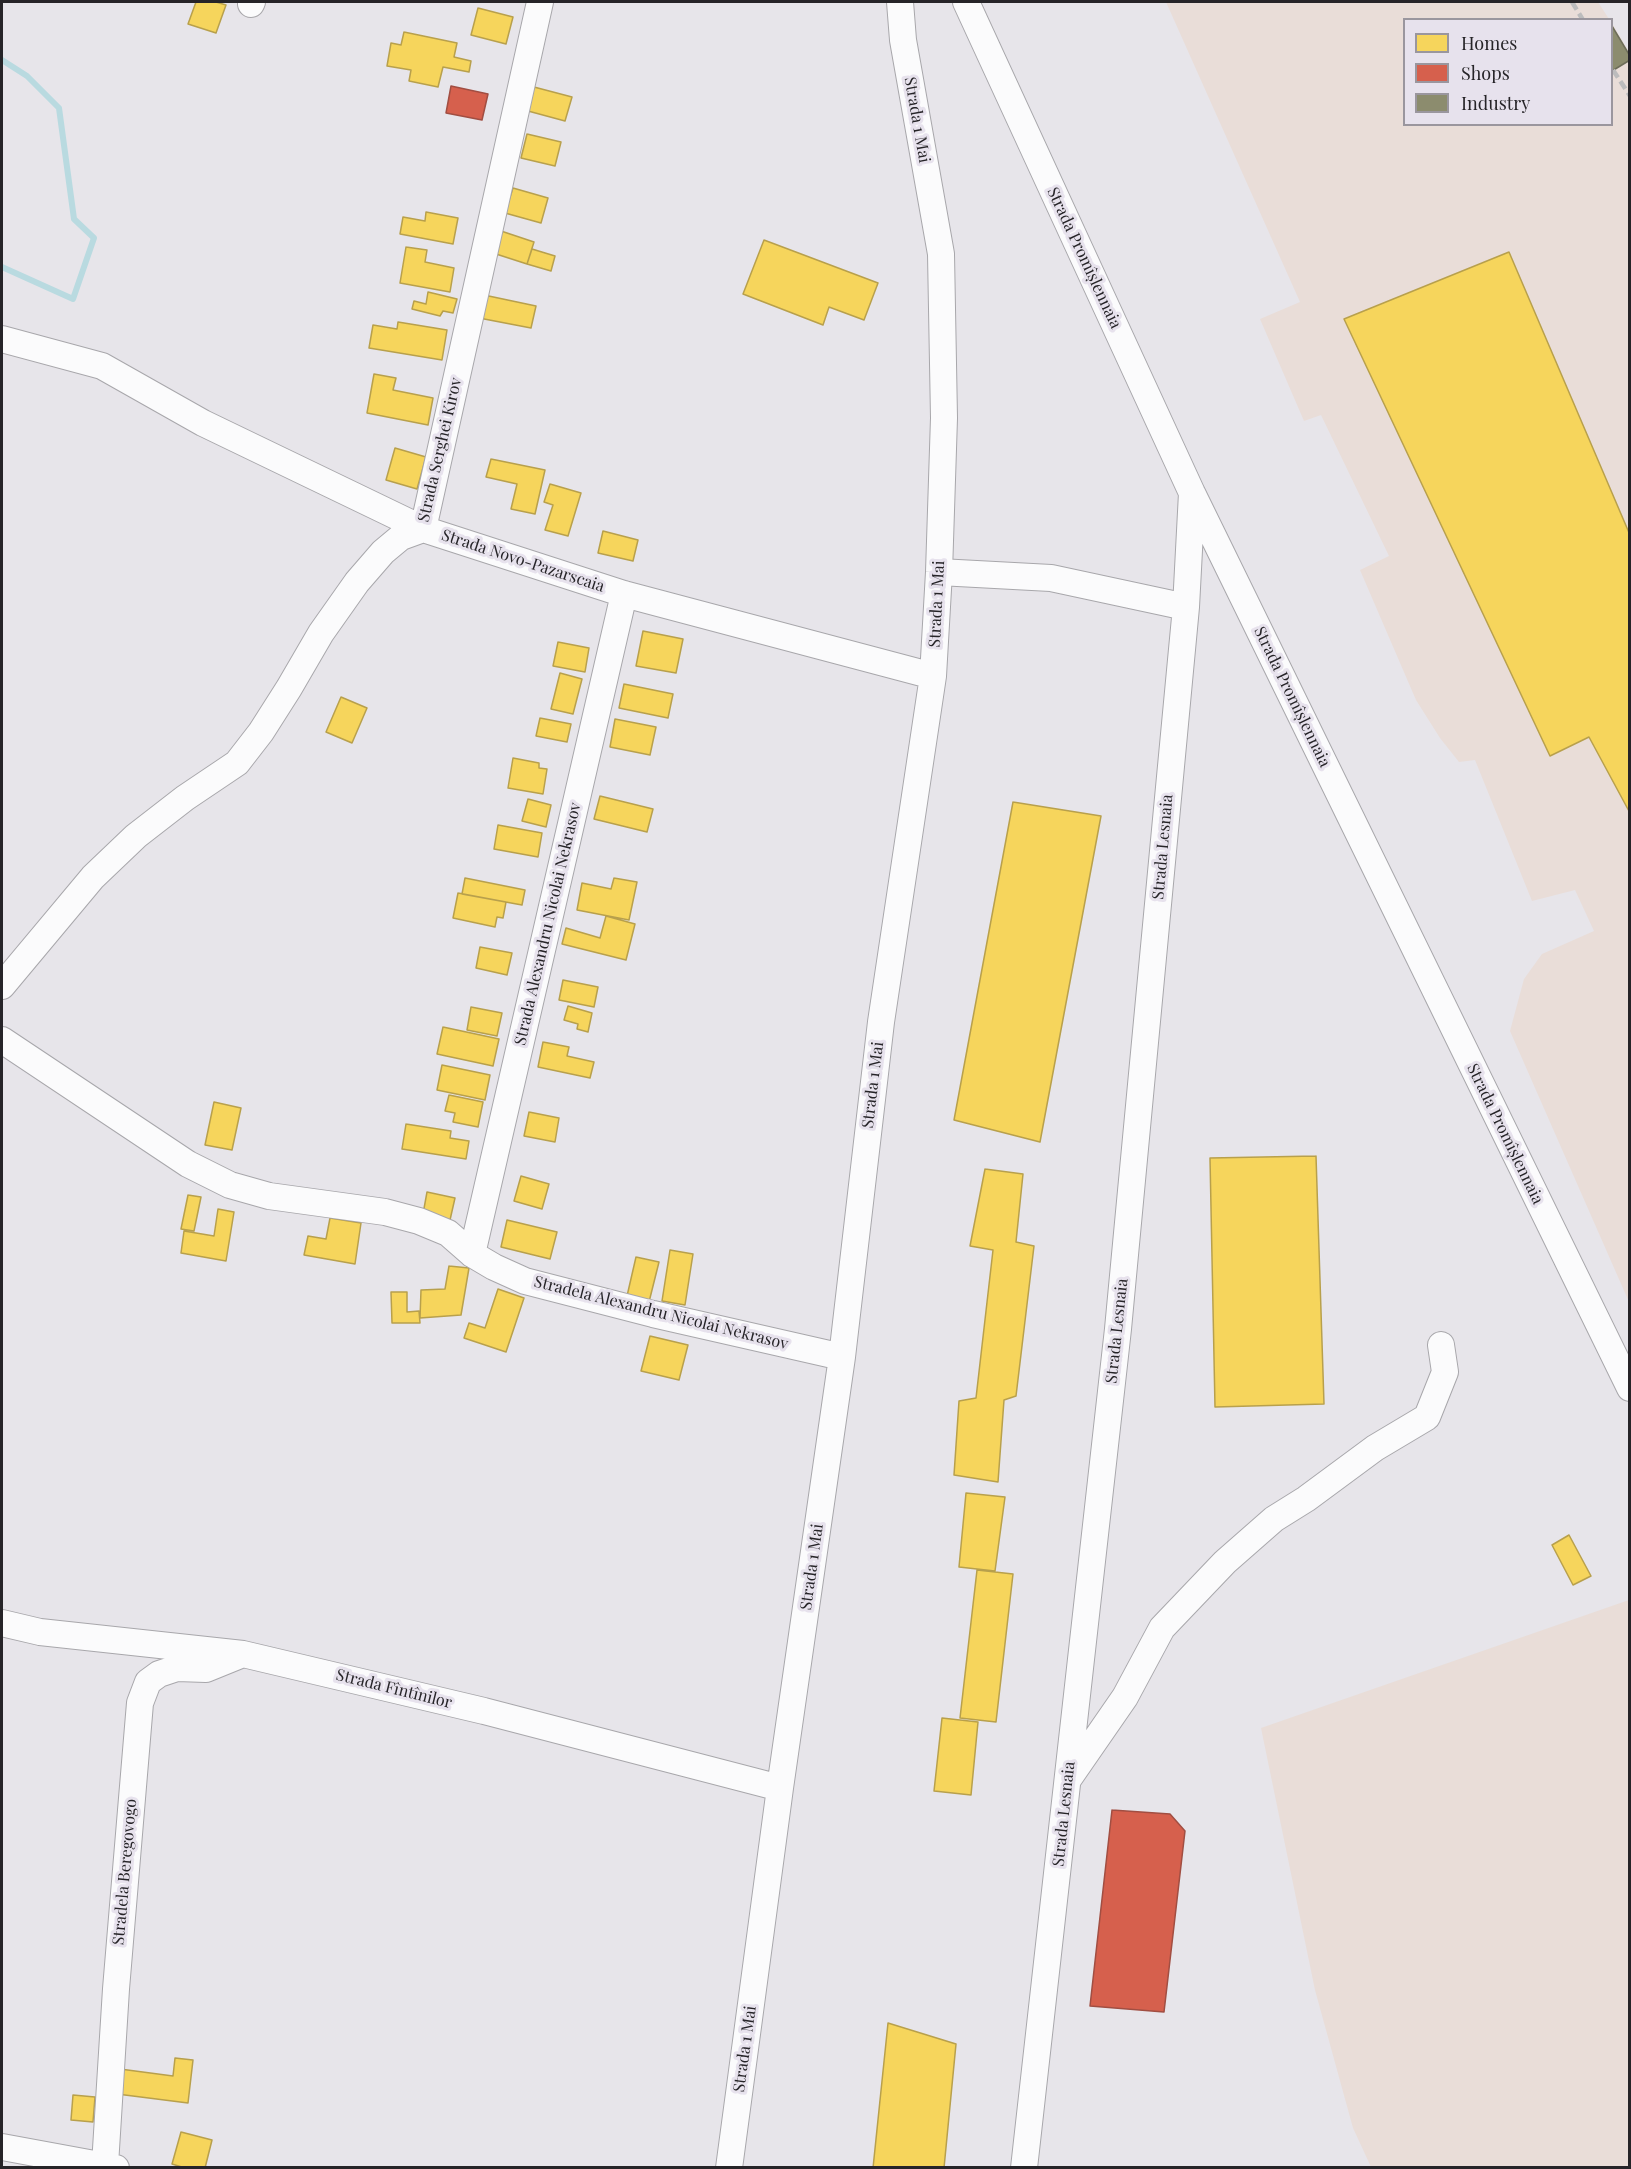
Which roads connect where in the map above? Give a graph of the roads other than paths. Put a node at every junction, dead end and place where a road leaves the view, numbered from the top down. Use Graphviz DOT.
graph roads {
  1 [pos="540,2"];
  2 [pos="900,2"];
  3 [pos="966,2"];
  4 [pos="2,339"];
  5 [pos="1192,493"];
  6 [pos="423,529"];
  7 [pos="939,572"];
  8 [pos="624,594"];
  9 [pos="1186,607"];
  10 [pos="933,676"];
  11 [pos="2,986"];
  12 [pos="2,1040"];
  13 [pos="472,1254"];
  14 [pos="1441,1345"];
  15 [pos="842,1356"];
  16 [pos="1629,1388"];
  17 [pos="2,1623"];
  18 [pos="243,1654"];
  19 [pos="1067,1781"];
  20 [pos="780,1788"];
  21 [pos="2,2147"];
  22 [pos="111,2166"];
  23 [pos="729,2168"];
  24 [pos="1024,2168"];
  1 -- 6 [label="street, Strada Serghei Kirov"];
  2 -- 7 [label="street, Strada 1 Mai"];
  3 -- 5 [label="street, Strada Promîșlennaia"];
  4 -- 6 [label="street, Strada Novo-Pazarscaia"];
  5 -- 9 [label="street, Strada Lesnaia"];
  5 -- 16 [label="street, Strada Promîșlennaia"];
  6 -- 8 [label="street, Strada Novo-Pazarscaia"];
  6 -- 11 [label="street, Strada Serghei Kirov"];
  7 -- 9 [label="street"];
  7 -- 10 [label="street, Strada 1 Mai"];
  8 -- 10 [label="street, Strada Novo-Pazarscaia"];
  8 -- 13 [label="street, Strada Alexandru Nicolai Nekrasov"];
  9 -- 19 [label="street, Strada Lesnaia"];
  10 -- 15 [label="street, Strada 1 Mai"];
  12 -- 13 [label="street, Stradela Alexandru Nicolai Nekrasov"];
  13 -- 15 [label="street, Stradela Alexandru Nicolai Nekrasov"];
  14 -- 19 [label="street"];
  15 -- 20 [label="street, Strada 1 Mai"];
  17 -- 18 [label="street, Strada Fîntînilor"];
  18 -- 20 [label="street, Strada Fîntînilor"];
  18 -- 22 [label="street, Stradela Beregovogo"];
  19 -- 24 [label="street, Strada Lesnaia"];
  20 -- 23 [label="street, Strada 1 Mai"];
  21 -- 22 [label="street"];
}
